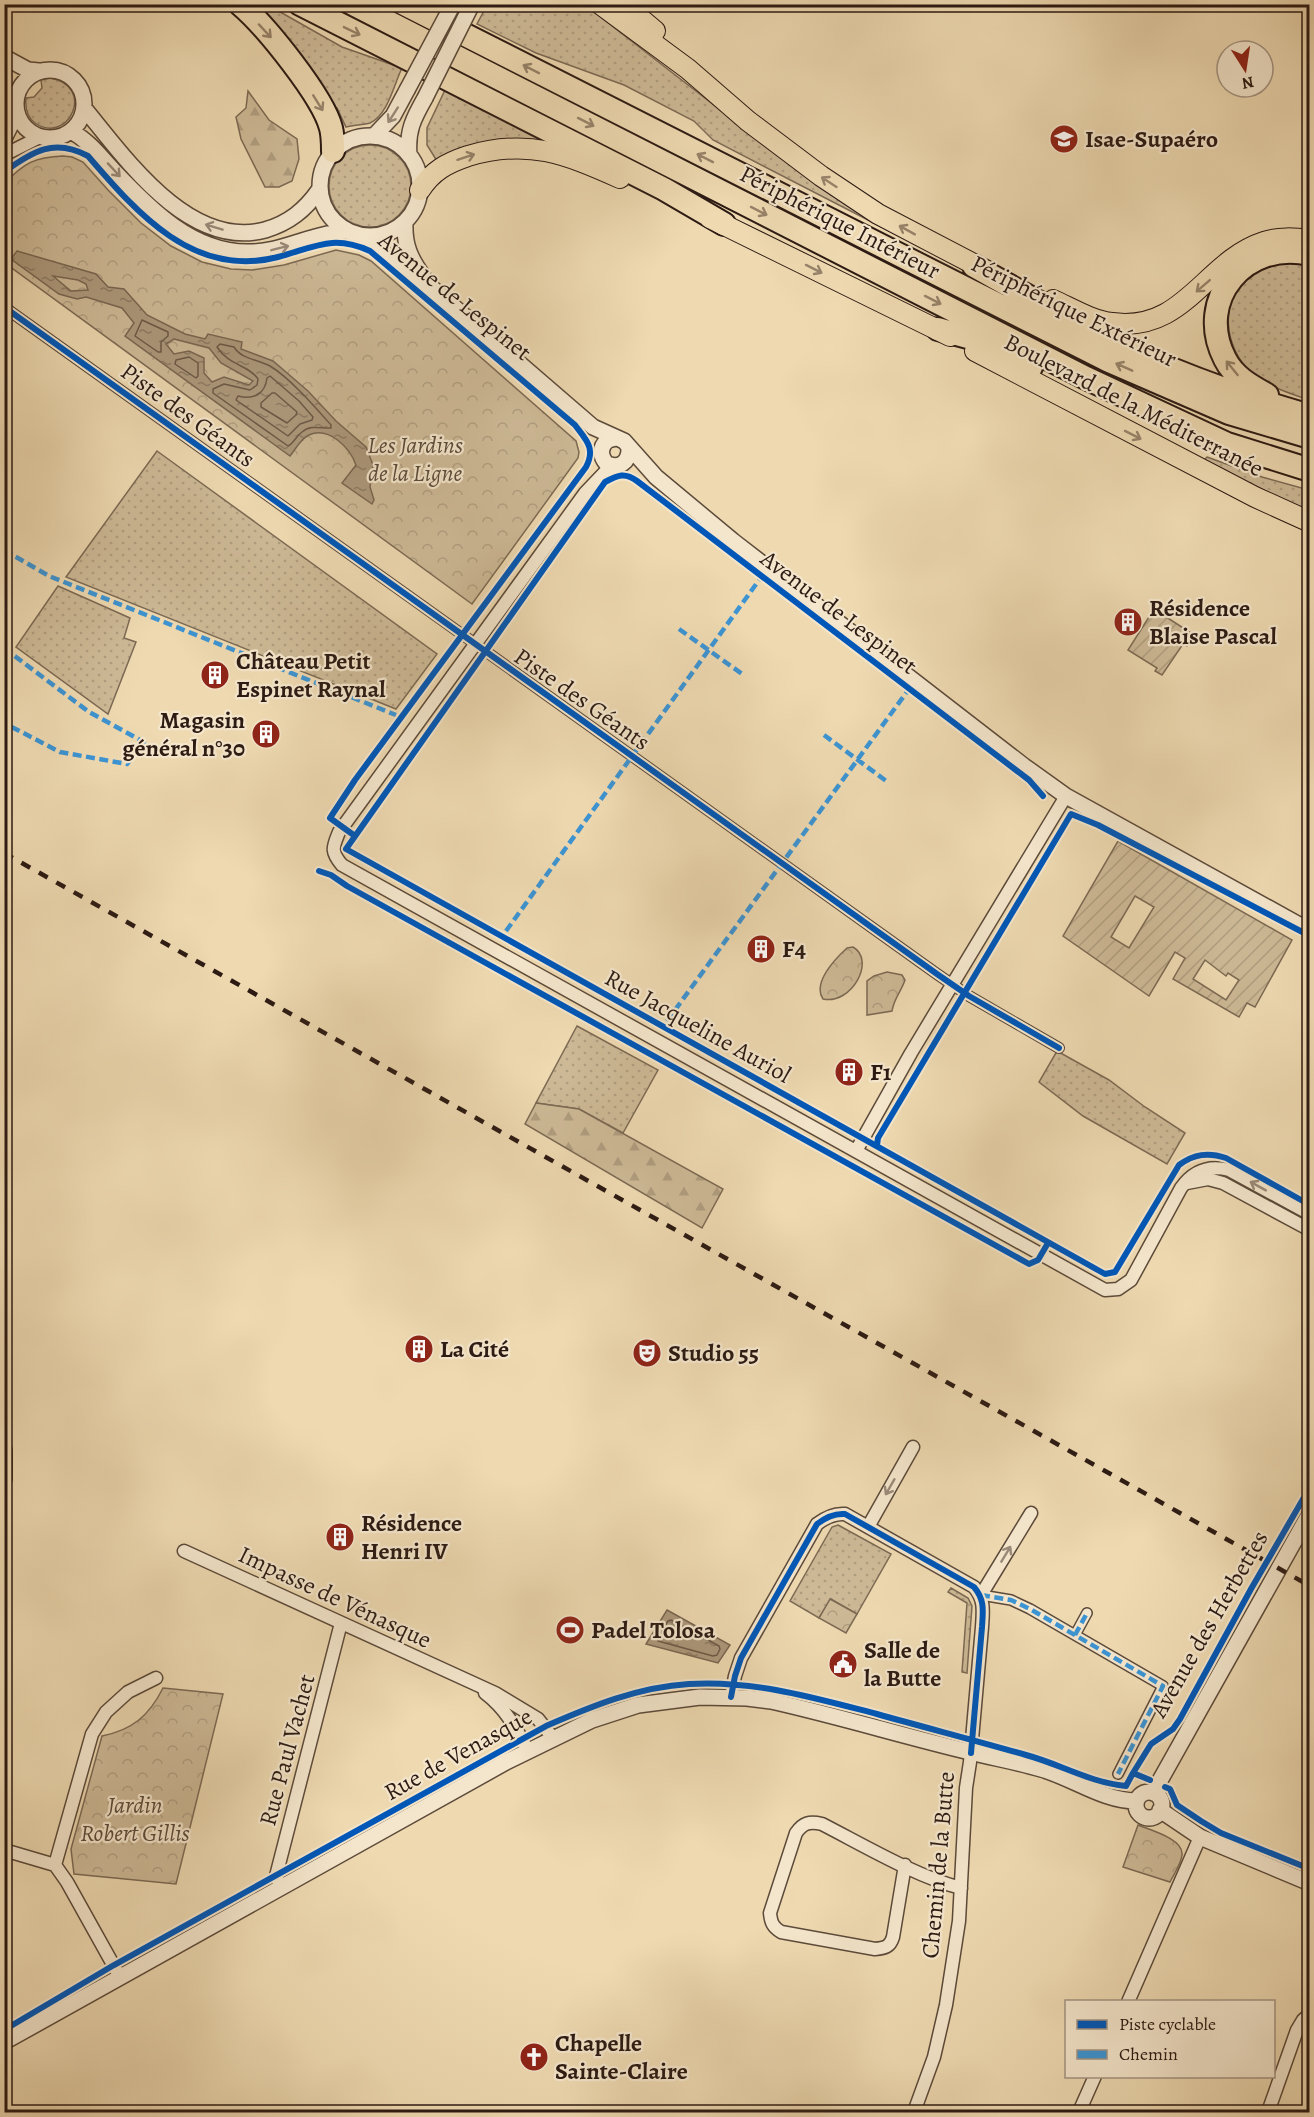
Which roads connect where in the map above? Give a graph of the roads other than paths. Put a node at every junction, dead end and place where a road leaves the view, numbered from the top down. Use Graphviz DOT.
graph roads {
  1 [pos="240,4"];
  2 [pos="300,4"];
  3 [pos="353,4"];
  4 [pos="404,4"];
  5 [pos="453,4"];
  6 [pos="472,4"];
  7 [pos="600,4"];
  8 [pos="623,4"];
  9 [pos="4,57"];
  10 [pos="688,69"];
  11 [pos="39,71"];
  12 [pos="4,87"];
  13 [pos="16,107"];
  14 [pos="84,108"];
  15 [pos="70,131"];
  16 [pos="374,136"];
  17 [pos="40,137"];
  18 [pos="4,142"];
  19 [pos="333,152"];
  20 [pos="4,155"];
  21 [pos="410,155"];
  22 [pos="319,190"];
  23 [pos="420,190"];
  24 [pos="405,222"];
  25 [pos="724,224"];
  26 [pos="345,231"];
  27 [pos="361,236"];
  28 [pos="1310,240"];
  29 [pos="1310,254"];
  30 [pos="974,266"];
  31 [pos="432,288"];
  32 [pos="4,307"];
  33 [pos="938,329"];
  34 [pos="1303,414"];
  35 [pos="1162,415"];
  36 [pos="593,427"];
  37 [pos="1310,437"];
  38 [pos="616,438"];
  39 [pos="628,448"];
  40 [pos="601,451"];
  41 [pos="618,465"];
  42 [pos="1310,470"];
  43 [pos="656,477"];
  44 [pos="592,484"];
  45 [pos="1310,522"];
  46 [pos="474,644"];
  47 [pos="1066,796"];
  48 [pos="1310,931"];
  49 [pos="952,984"];
  50 [pos="1059,1048"];
  51 [pos="856,1151"];
  52 [pos="1181,1188"];
  53 [pos="1310,1214"];
  54 [pos="1310,1230"];
  55 [pos="913,1447"];
  56 [pos="4,1450"];
  57 [pos="5,1459"];
  58 [pos="4,1479"];
  59 [pos="1030,1513"];
  60 [pos="1310,1513"];
  61 [pos="868,1527"];
  62 [pos="184,1551"];
  63 [pos="981,1595"];
  64 [pos="1087,1614"];
  65 [pos="341,1623"];
  66 [pos="1075,1635"];
  67 [pos="156,1678"];
  68 [pos="470,1681"];
  69 [pos="731,1697"];
  70 [pos="553,1738"];
  71 [pos="971,1746"];
  72 [pos="528,1751"];
  73 [pos="1118,1774"];
  74 [pos="1153,1793"];
  75 [pos="1136,1801"];
  76 [pos="1161,1810"];
  77 [pos="1200,1837"];
  78 [pos="4,1850"];
  79 [pos="55,1865"];
  80 [pos="905,1865"];
  81 [pos="1310,1883"];
  82 [pos="281,1887"];
  83 [pos="961,1888"];
  84 [pos="120,1977"];
  85 [pos="1128,2000"];
  86 [pos="1310,2014"];
  87 [pos="4,2042"];
  88 [pos="1094,2078"];
  89 [pos="914,2112"];
  90 [pos="1079,2112"];
  91 [pos="1268,2112"];
  1 -- 19 [label="highway, one-way"];
  2 -- 25 [label="highway, one-way"];
  3 -- 35 [label="highway, Périphérique Intérieur, one-way"];
  37 -- 4 [label="highway, Périphérique Extérieur, one-way"];
  5 -- 16 [label="street, one-way, bridge"];
  6 -- 21 [label="street, bridge"];
  7 -- 10 [label="main road"];
  8 -- 10 [label="main road"];
  9 -- 11 [label="street"];
  30 -- 10 [label="main road, one-way"];
  11 -- 13 [label="street"];
  11 -- 14 [label="street"];
  12 -- 13 [label="street"];
  13 -- 17 [label="street"];
  13 -- 18 [label="street"];
  14 -- 15 [label="street"];
  22 -- 14 [label="street, one-way"];
  15 -- 17 [label="street"];
  15 -- 26 [label="street, one-way"];
  16 -- 19 [label="street"];
  16 -- 21 [label="street"];
  17 -- 20 [label="street"];
  19 -- 22 [label="street"];
  21 -- 23 [label="street"];
  22 -- 26 [label="street"];
  23 -- 24 [label="street"];
  23 -- 25 [label="main road, Boulevard de la Méditerranée, one-way"];
  24 -- 27 [label="street"];
  24 -- 31 [label="street, Avenue de Lespinet"];
  25 -- 33 [label="main road, Boulevard de la Méditerranée, one-way"];
  26 -- 27 [label="street"];
  27 -- 31 [label="street, Avenue de Lespinet"];
  28 -- 30 [label="main road, one-way"];
  34 -- 29 [label="highway, one-way"];
  30 -- 34 [label="highway"];
  31 -- 36 [label="street, Avenue de Lespinet"];
  32 -- 46 [label="street, Piste des Géants"];
  33 -- 35 [label="highway"];
  33 -- 45 [label="main road, Boulevard de la Méditerranée, one-way"];
  35 -- 42 [label="highway, Périphérique Intérieur"];
  36 -- 38 [label="street, Avenue de Lespinet"];
  36 -- 40 [label="street, Avenue de Lespinet"];
  38 -- 39 [label="street"];
  38 -- 40 [label="street"];
  39 -- 41 [label="street"];
  39 -- 43 [label="street, Avenue de Lespinet"];
  40 -- 41 [label="street"];
  40 -- 44 [label="street, Rue Jacqueline Auriol"];
  41 -- 43 [label="street, Avenue de Lespinet"];
  41 -- 44 [label="street, Rue Jacqueline Auriol"];
  43 -- 47 [label="street, Avenue de Lespinet"];
  44 -- 46 [label="street, Rue Jacqueline Auriol"];
  46 -- 49 [label="street, Piste des Géants"];
  46 -- 51 [label="street, Rue Jacqueline Auriol"];
  47 -- 48 [label="street, Avenue de Lespinet"];
  47 -- 49 [label="street"];
  49 -- 50 [label="street, Piste des Géants"];
  49 -- 51 [label="street"];
  51 -- 52 [label="street, Rue Jacqueline Auriol"];
  53 -- 52 [label="street, Rue Jacqueline Auriol, one-way"];
  52 -- 54 [label="street"];
  55 -- 61 [label="street, one-way"];
  56 -- 57 [label="street"];
  57 -- 58 [label="street"];
  63 -- 59 [label="street, one-way"];
  60 -- 74 [label="street, Avenue des Herbettes"];
  61 -- 63 [label="street"];
  61 -- 69 [label="street"];
  62 -- 65 [label="street, Impasse de Vénasque"];
  63 -- 66 [label="street"];
  63 -- 71 [label="street"];
  64 -- 66 [label="street"];
  65 -- 68 [label="street, Impasse de Vénasque"];
  65 -- 82 [label="street, Rue Paul Vachet"];
  66 -- 73 [label="street"];
  67 -- 79 [label="street"];
  68 -- 70 [label="street, Impasse de Vénasque"];
  68 -- 72 [label="street, Impasse de Vénasque"];
  69 -- 70 [label="street, Rue de Venasque"];
  69 -- 71 [label="street, Rue de Venasque"];
  70 -- 72 [label="street, Rue de Venasque"];
  71 -- 75 [label="street, Chemin de la Butte"];
  71 -- 83 [label="street, Chemin de la Butte"];
  72 -- 82 [label="street, Rue de Venasque"];
  74 -- 75 [label="street"];
  74 -- 76 [label="street"];
  75 -- 76 [label="street"];
  76 -- 77 [label="street"];
  77 -- 81 [label="street"];
  77 -- 85 [label="street"];
  78 -- 79 [label="street"];
  79 -- 84 [label="street"];
  80 -- 80 [label="street"];
  80 -- 83 [label="street"];
  82 -- 84 [label="street, Rue de Venasque"];
  83 -- 89 [label="street, Chemin de la Butte"];
  84 -- 87 [label="street, Rue de Venasque"];
  86 -- 91 [label="street"];
  88 -- 90 [label="street"];
}
